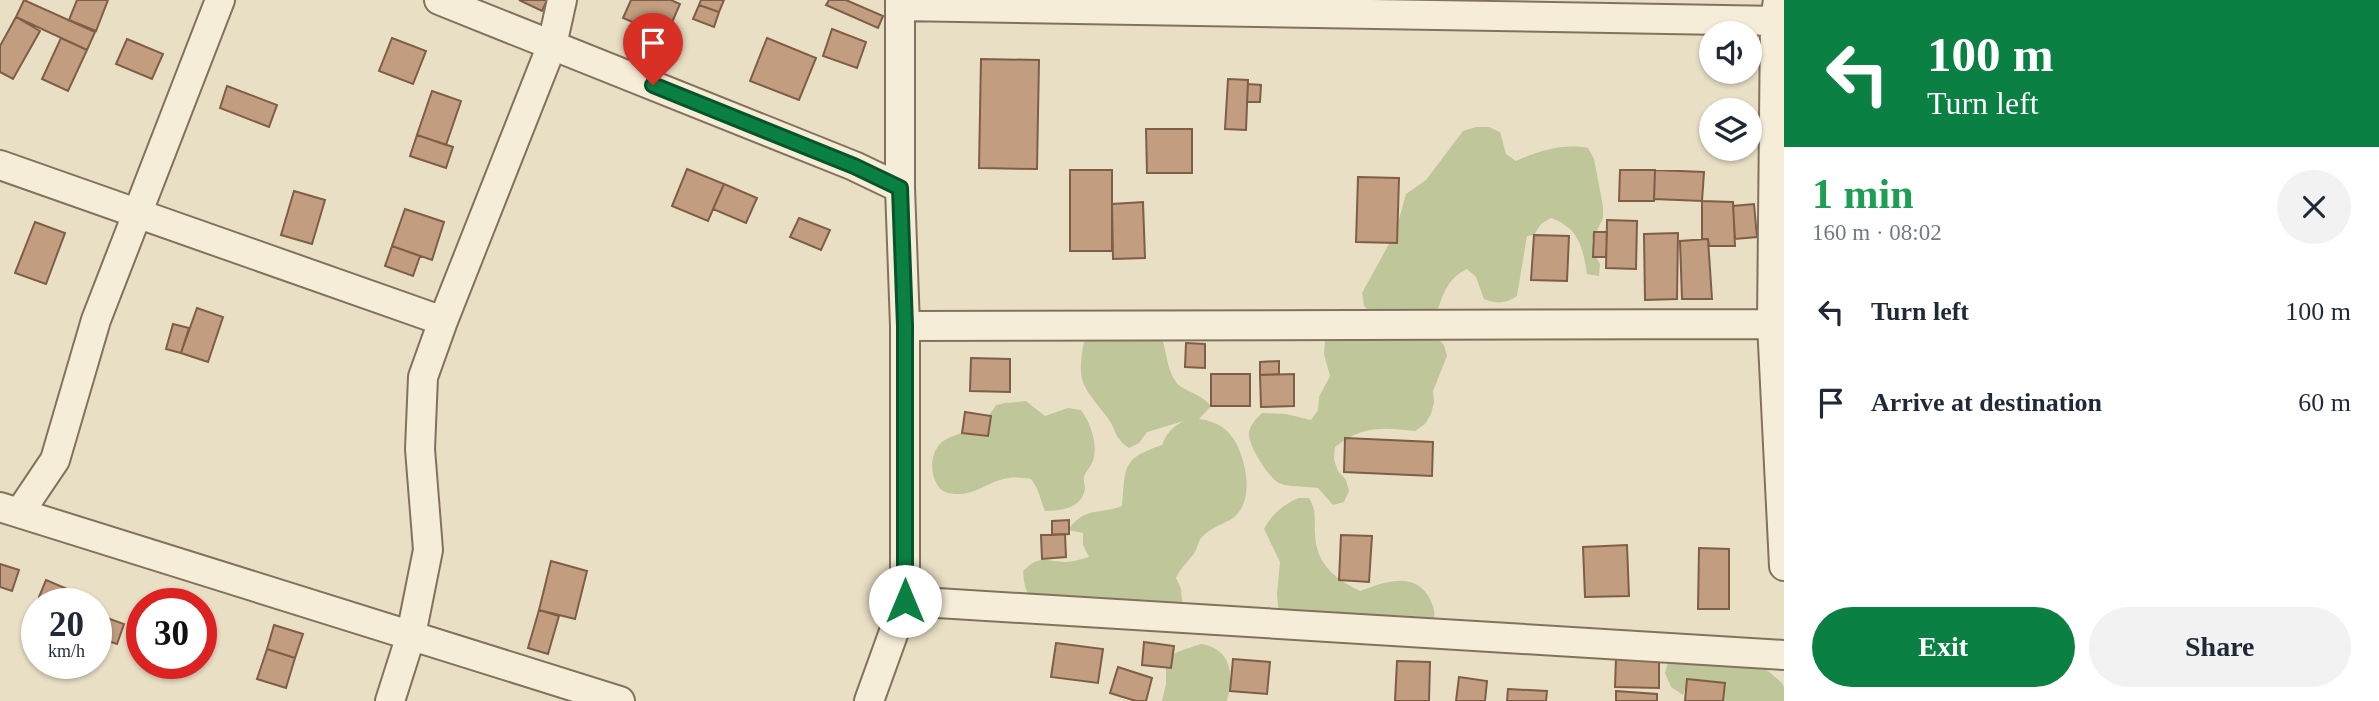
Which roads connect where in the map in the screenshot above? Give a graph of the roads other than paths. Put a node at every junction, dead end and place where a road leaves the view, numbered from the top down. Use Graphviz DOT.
graph roads {
  1 [pos="220,0"];
  2 [pos="439,0"];
  3 [pos="562,0"];
  4 [pos="900,3"];
  5 [pos="1779,14"];
  6 [pos="552,45"];
  7 [pos="0,165"];
  8 [pos="900,188"];
  9 [pos="137,213"];
  10 [pos="443,321"];
  11 [pos="1778,323"];
  12 [pos="905,326"];
  13 [pos="10,509"];
  14 [pos="1784,566"];
  15 [pos="905,601"];
  16 [pos="411,635"];
  17 [pos="1784,655"];
  18 [pos="390,701"];
  19 [pos="620,701"];
  20 [pos="869,701"];
  1 -- 9 [label="street"];
  2 -- 6 [label="street"];
  3 -- 6 [label="street"];
  4 -- 5 [label="street"];
  4 -- 8 [label="street"];
  5 -- 11 [label="street"];
  6 -- 8 [label="street"];
  6 -- 10 [label="street"];
  7 -- 9 [label="street"];
  8 -- 12 [label="street"];
  9 -- 10 [label="street"];
  9 -- 13 [label="street"];
  10 -- 16 [label="street"];
  11 -- 12 [label="street"];
  11 -- 14 [label="street"];
  12 -- 15 [label="street"];
  13 -- 16 [label="street"];
  15 -- 17 [label="street"];
  15 -- 20 [label="street"];
  16 -- 18 [label="street"];
  16 -- 19 [label="street"];
}
